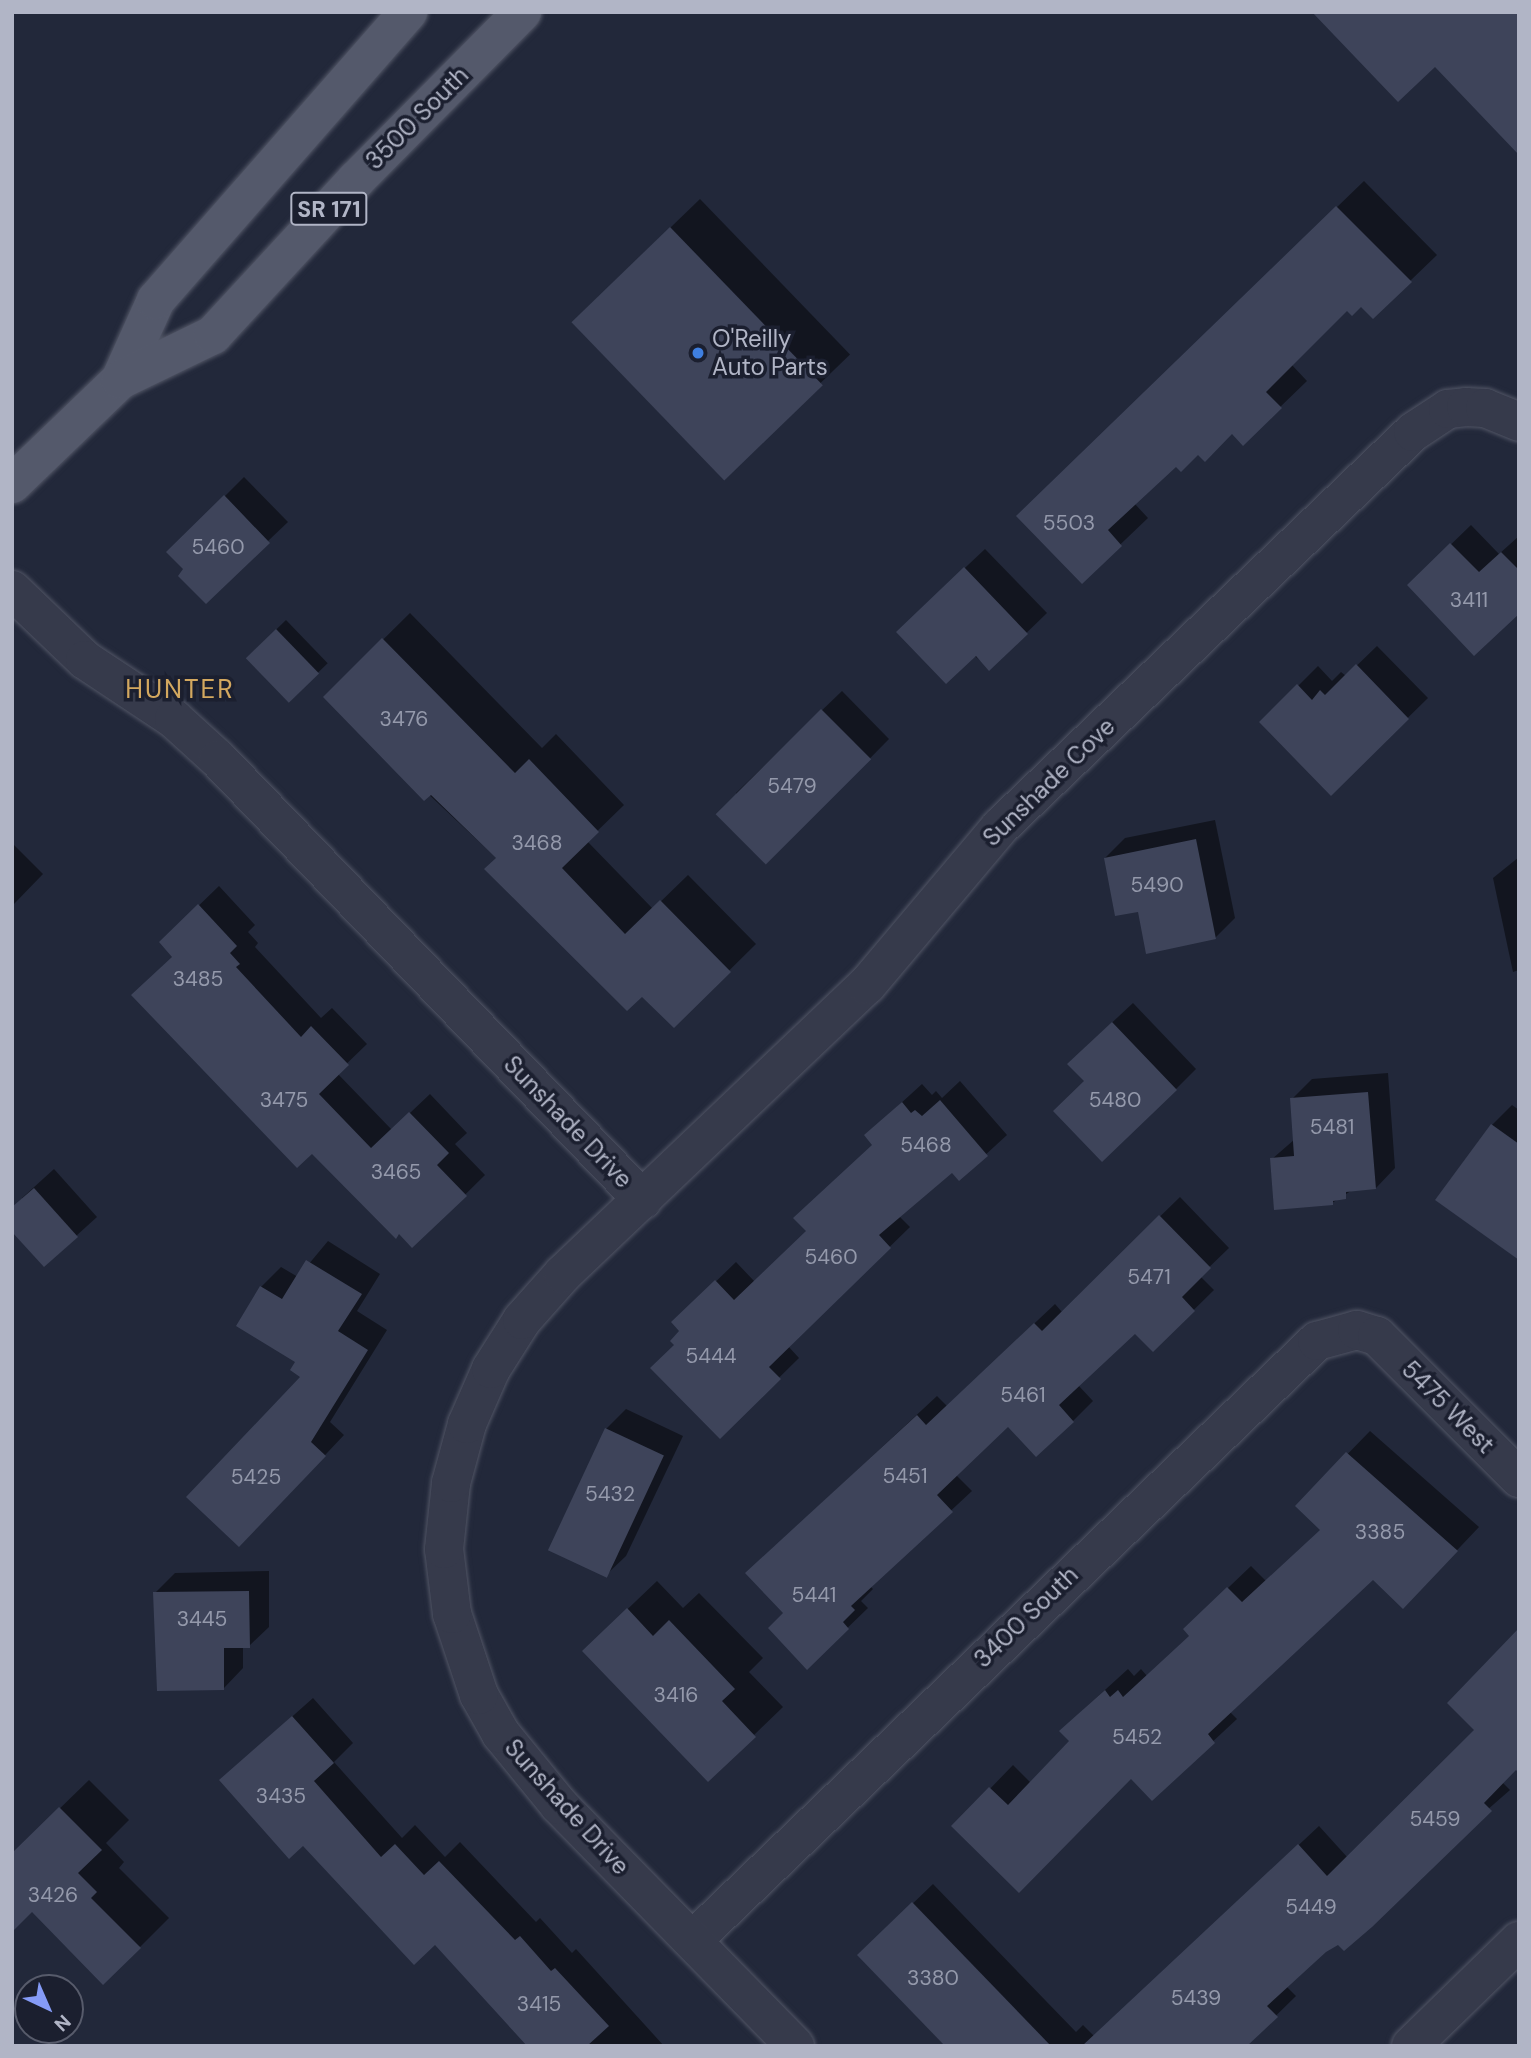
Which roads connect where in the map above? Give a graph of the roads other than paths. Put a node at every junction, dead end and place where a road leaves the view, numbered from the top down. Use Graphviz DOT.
graph roads {
  1 [pos="408,12"];
  2 [pos="522,12"];
  3 [pos="120,380"];
  4 [pos="1502,415"];
  5 [pos="12,484"];
  6 [pos="12,590"];
  7 [pos="643,1200"];
  8 [pos="1377,1336"];
  9 [pos="1519,1478"];
  10 [pos="692,1940"];
  11 [pos="1519,1941"];
  12 [pos="795,2046"];
  13 [pos="1411,2046"];
  1 -- 3 [label="main road, 3500 South / SR 171"];
  2 -- 3 [label="main road, 3500 South / SR 171"];
  3 -- 5 [label="main road, 3500 South / SR 171"];
  4 -- 7 [label="street, Sunshade Cove"];
  6 -- 7 [label="street, Sunshade Drive"];
  7 -- 10 [label="street, Sunshade Drive"];
  8 -- 9 [label="street, 5475 West"];
  8 -- 10 [label="street, 3400 South"];
  10 -- 12 [label="street, Sunshade Drive"];
  11 -- 13 [label="street"];
}
